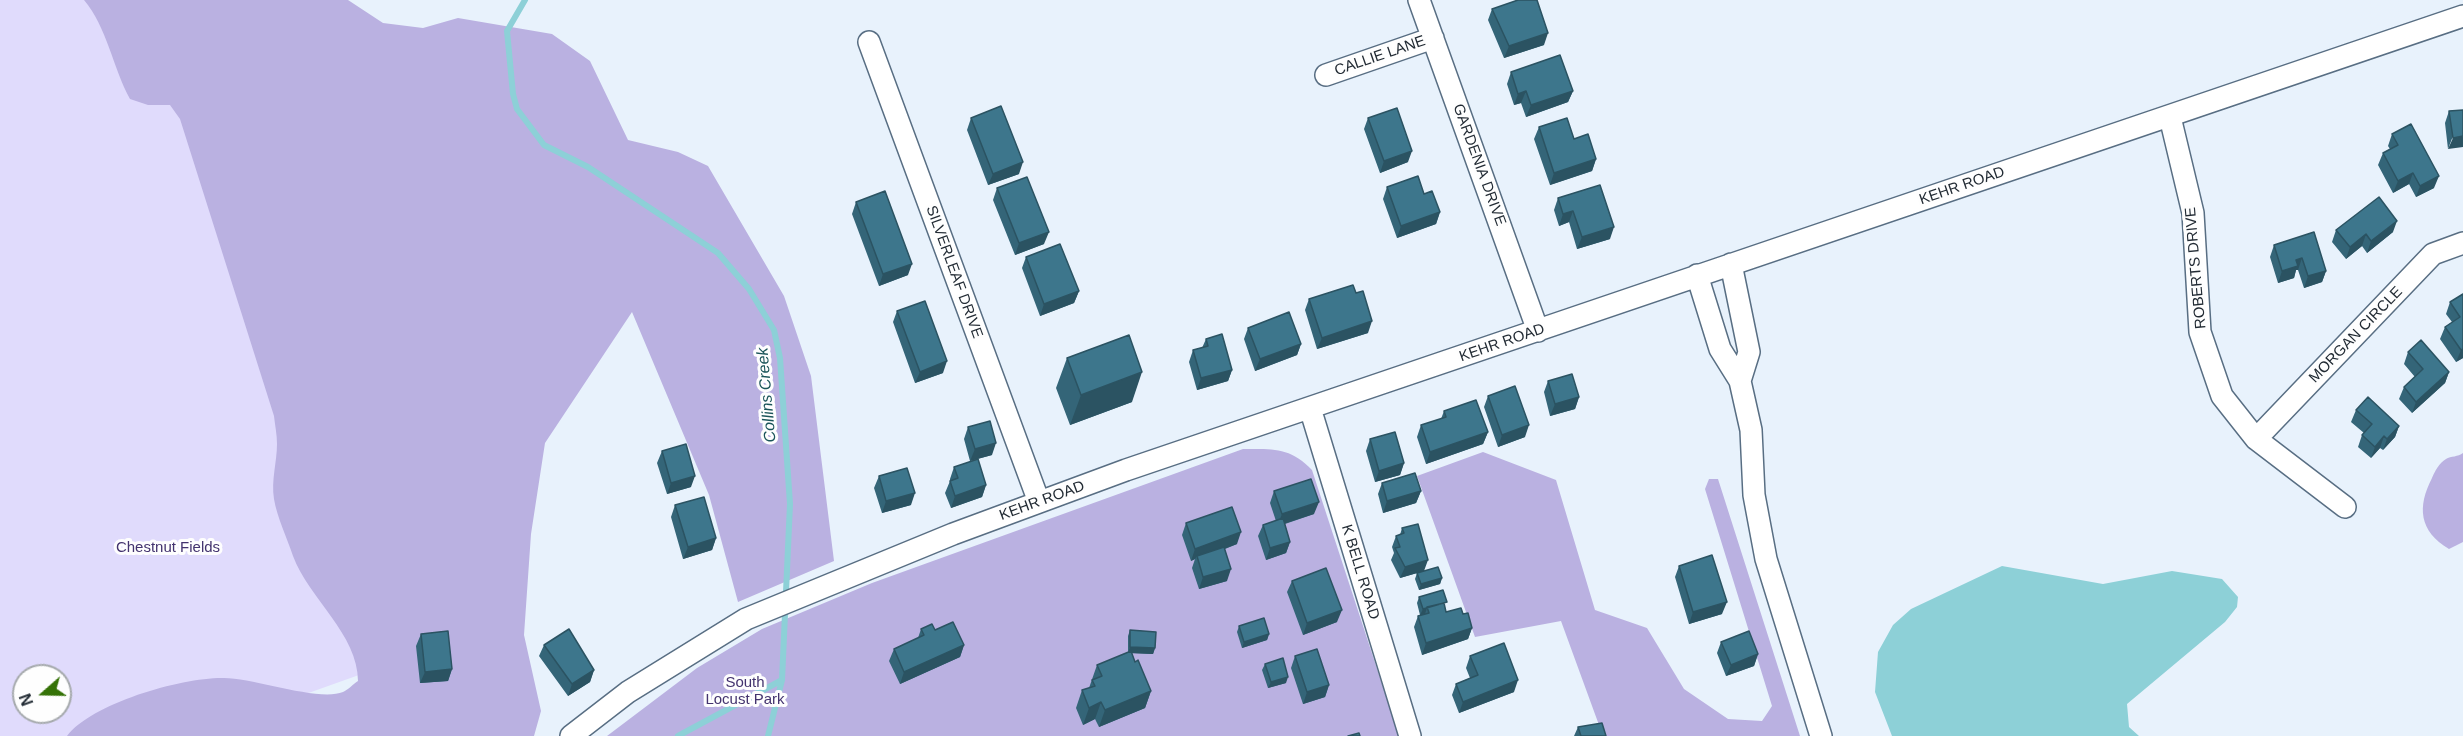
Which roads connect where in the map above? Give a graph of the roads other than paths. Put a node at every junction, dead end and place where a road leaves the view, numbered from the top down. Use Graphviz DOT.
graph roads {
  1 [pos="1419,0"];
  2 [pos="2463,16"];
  3 [pos="1433,38"];
  4 [pos="869,42"];
  5 [pos="1326,75"];
  6 [pos="2170,117"];
  7 [pos="2463,243"];
  8 [pos="1731,264"];
  9 [pos="1697,275"];
  10 [pos="1538,331"];
  11 [pos="1740,381"];
  12 [pos="1310,408"];
  13 [pos="2256,439"];
  14 [pos="1039,502"];
  15 [pos="2345,507"];
  16 [pos="571,736"];
  17 [pos="1410,736"];
  18 [pos="1821,736"];
  1 -- 3 [label="street, GARDENIA DRIVE"];
  2 -- 6 [label="street, KEHR ROAD"];
  3 -- 5 [label="street, CALLIE LANE"];
  3 -- 10 [label="street, GARDENIA DRIVE"];
  4 -- 14 [label="street, SILVERLEAF DRIVE"];
  6 -- 8 [label="street, KEHR ROAD"];
  6 -- 13 [label="street, ROBERTS DRIVE"];
  7 -- 13 [label="street, MORGAN CIRCLE"];
  8 -- 9 [label="street, KEHR ROAD"];
  8 -- 11 [label="street"];
  9 -- 10 [label="street, KEHR ROAD"];
  9 -- 11 [label="street"];
  10 -- 12 [label="street, KEHR ROAD"];
  11 -- 18 [label="street"];
  12 -- 14 [label="street, KEHR ROAD"];
  12 -- 17 [label="street, K BELL ROAD"];
  13 -- 15 [label="street, ROBERTS DRIVE"];
  14 -- 16 [label="street, KEHR ROAD"];
}
